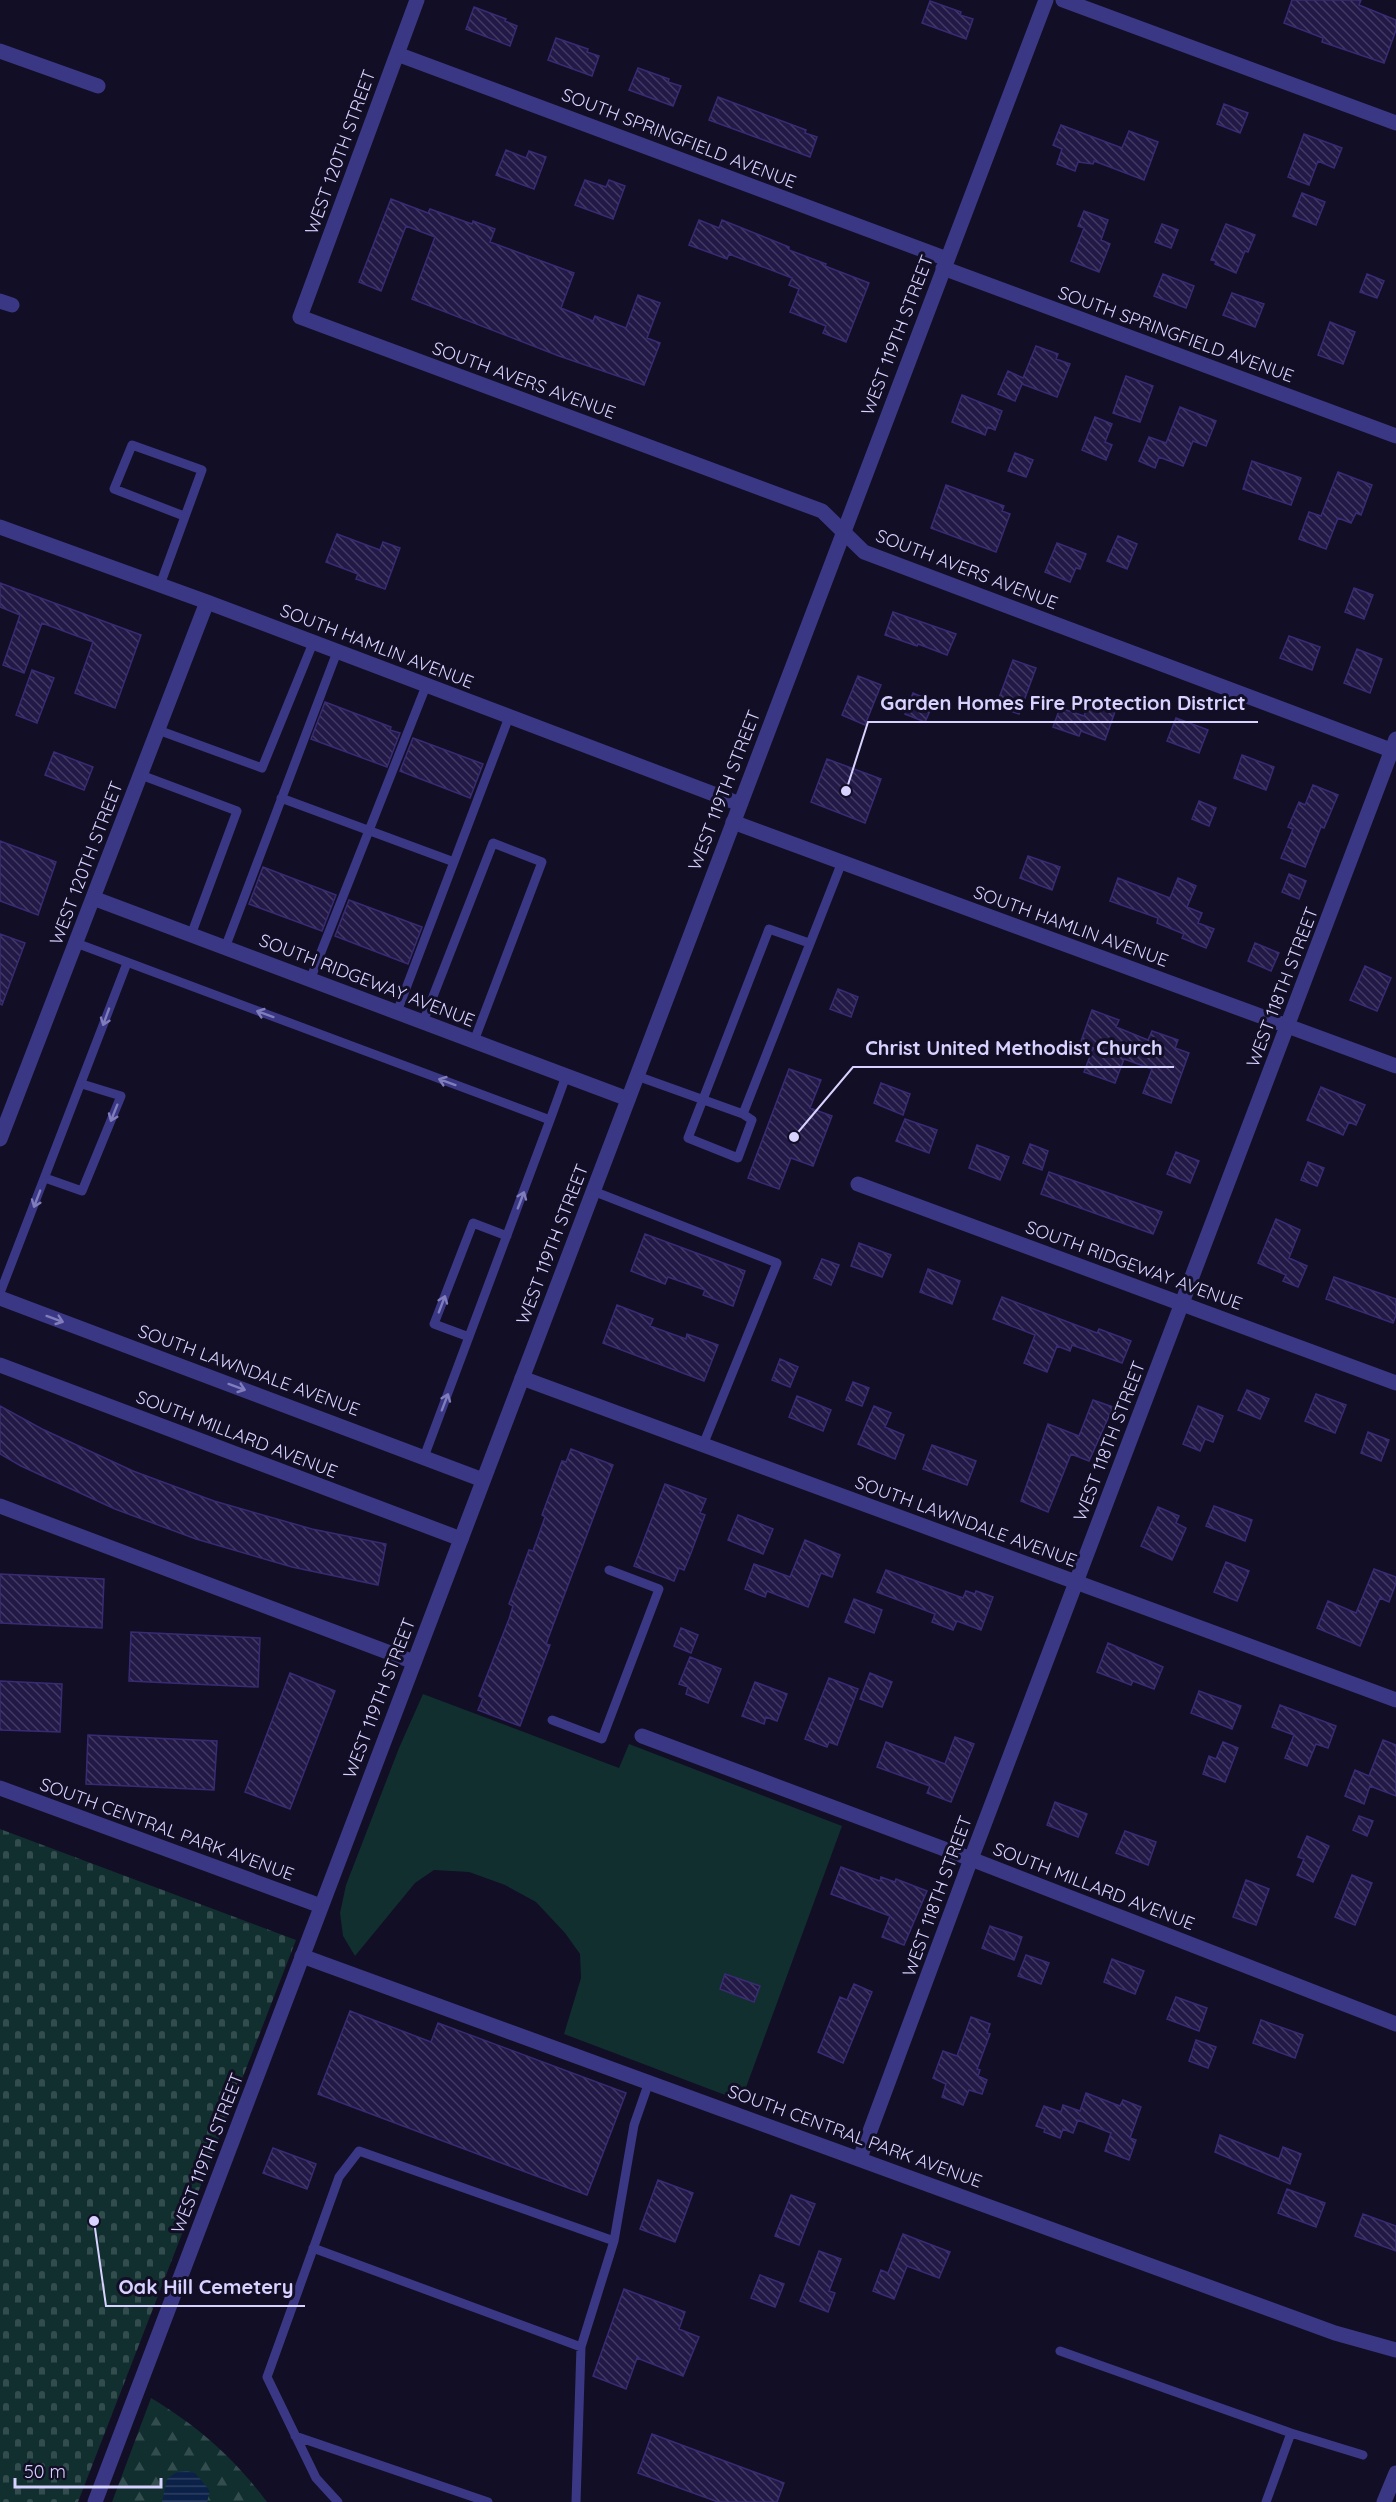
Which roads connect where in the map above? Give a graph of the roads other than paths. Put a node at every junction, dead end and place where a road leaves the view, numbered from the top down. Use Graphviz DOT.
graph roads {
  1 [pos="417,0"];
  2 [pos="1046,0"];
  3 [pos="1063,0"];
  4 [pos="0,51"];
  5 [pos="397,54"];
  6 [pos="98,86"];
  7 [pos="1396,123"];
  8 [pos="945,264"];
  9 [pos="300,317"];
  10 [pos="1396,436"];
  11 [pos="184,516"];
  12 [pos="0,527"];
  13 [pos="843,532"];
  14 [pos="160,585"];
  15 [pos="207,602"];
  16 [pos="313,643"];
  17 [pos="337,652"];
  18 [pos="426,686"];
  19 [pos="509,717"];
  20 [pos="158,730"];
  21 [pos="1395,747"];
  22 [pos="141,775"];
  23 [pos="281,798"];
  24 [pos="740,804"];
  25 [pos="733,822"];
  26 [pos="369,831"];
  27 [pos="454,862"];
  28 [pos="842,862"];
  29 [pos="93,898"];
  30 [pos="191,935"];
  31 [pos="809,943"];
  32 [pos="76,944"];
  33 [pos="225,948"];
  34 [pos="127,963"];
  35 [pos="310,980"];
  36 [pos="397,1012"];
  37 [pos="423,1022"];
  38 [pos="1288,1027"];
  39 [pos="474,1041"];
  40 [pos="1396,1066"];
  41 [pos="566,1076"];
  42 [pos="637,1076"];
  43 [pos="82,1084"];
  44 [pos="628,1099"];
  45 [pos="704,1100"];
  46 [pos="743,1114"];
  47 [pos="550,1120"];
  48 [pos="0,1139"];
  49 [pos="45,1178"];
  50 [pos="858,1184"];
  51 [pos="593,1191"];
  52 [pos="507,1236"];
  53 [pos="0,1293"];
  54 [pos="0,1298"];
  55 [pos="1182,1303"];
  56 [pos="469,1337"];
  57 [pos="0,1365"];
  58 [pos="522,1378"];
  59 [pos="1396,1383"];
  60 [pos="703,1445"];
  61 [pos="424,1457"];
  62 [pos="483,1480"];
  63 [pos="0,1506"];
  64 [pos="461,1539"];
  65 [pos="609,1570"];
  66 [pos="1077,1583"];
  67 [pos="414,1662"];
  68 [pos="1396,1700"];
  69 [pos="552,1720"];
  70 [pos="642,1736"];
  71 [pos="0,1788"];
  72 [pos="971,1859"];
  73 [pos="321,1906"];
  74 [pos="302,1956"];
  75 [pos="1396,2024"];
  76 [pos="649,2082"];
  77 [pos="860,2158"];
  78 [pos="614,2241"];
  79 [pos="314,2248"];
  80 [pos="581,2347"];
  81 [pos="1396,2350"];
  82 [pos="1060,2351"];
  83 [pos="1291,2433"];
  84 [pos="296,2436"];
  85 [pos="1363,2455"];
  86 [pos="1396,2474"];
  87 [pos="95,2502"];
  88 [pos="338,2502"];
  89 [pos="488,2502"];
  90 [pos="576,2502"];
  91 [pos="1266,2502"];
  92 [pos="1384,2502"];
  1 -- 5 [label="street, WEST 120TH STREET"];
  2 -- 8 [label="street, WEST 119TH STREET"];
  3 -- 7 [label="street"];
  4 -- 6 [label="street"];
  5 -- 8 [label="street, SOUTH SPRINGFIELD AVENUE"];
  5 -- 9 [label="street, WEST 120TH STREET"];
  8 -- 10 [label="street, SOUTH SPRINGFIELD AVENUE"];
  8 -- 13 [label="street, WEST 119TH STREET"];
  9 -- 13 [label="street, SOUTH AVERS AVENUE"];
  11 -- 11 [label="lane"];
  11 -- 14 [label="lane"];
  12 -- 14 [label="street, SOUTH HAMLIN AVENUE"];
  13 -- 21 [label="street, SOUTH AVERS AVENUE"];
  13 -- 24 [label="street, WEST 119TH STREET"];
  14 -- 15 [label="street, SOUTH HAMLIN AVENUE"];
  15 -- 16 [label="street, SOUTH HAMLIN AVENUE"];
  15 -- 20 [label="street, WEST 120TH STREET"];
  16 -- 17 [label="street, SOUTH HAMLIN AVENUE"];
  16 -- 20 [label="lane"];
  17 -- 18 [label="street, SOUTH HAMLIN AVENUE"];
  17 -- 23 [label="lane"];
  18 -- 19 [label="street, SOUTH HAMLIN AVENUE"];
  18 -- 26 [label="lane"];
  19 -- 24 [label="street, SOUTH HAMLIN AVENUE"];
  19 -- 27 [label="lane"];
  20 -- 22 [label="street, WEST 120TH STREET"];
  21 -- 38 [label="street, WEST 118TH STREET"];
  22 -- 29 [label="street, WEST 120TH STREET"];
  22 -- 30 [label="lane"];
  23 -- 26 [label="lane"];
  23 -- 33 [label="lane"];
  24 -- 25 [label="street, WEST 119TH STREET"];
  25 -- 28 [label="street, SOUTH HAMLIN AVENUE"];
  25 -- 42 [label="street, WEST 119TH STREET"];
  26 -- 27 [label="lane"];
  26 -- 35 [label="lane"];
  27 -- 36 [label="lane"];
  28 -- 31 [label="lane"];
  28 -- 38 [label="street, SOUTH HAMLIN AVENUE"];
  29 -- 30 [label="street, SOUTH RIDGEWAY AVENUE"];
  29 -- 32 [label="street, WEST 120TH STREET"];
  30 -- 33 [label="street, SOUTH RIDGEWAY AVENUE"];
  31 -- 45 [label="lane"];
  31 -- 46 [label="lane"];
  32 -- 34 [label="lane"];
  32 -- 48 [label="street, WEST 120TH STREET"];
  33 -- 35 [label="street, SOUTH RIDGEWAY AVENUE"];
  34 -- 43 [label="lane, one-way"];
  47 -- 34 [label="lane, one-way"];
  35 -- 36 [label="street, SOUTH RIDGEWAY AVENUE"];
  36 -- 37 [label="street, SOUTH RIDGEWAY AVENUE"];
  37 -- 39 [label="street, SOUTH RIDGEWAY AVENUE"];
  37 -- 39 [label="lane"];
  38 -- 40 [label="street, SOUTH HAMLIN AVENUE"];
  38 -- 55 [label="street, WEST 118TH STREET"];
  39 -- 41 [label="street, SOUTH RIDGEWAY AVENUE"];
  41 -- 44 [label="street, SOUTH RIDGEWAY AVENUE"];
  41 -- 47 [label="lane"];
  42 -- 44 [label="street, WEST 119TH STREET"];
  42 -- 45 [label="lane"];
  43 -- 49 [label="lane"];
  43 -- 49 [label="lane, one-way"];
  44 -- 51 [label="street, WEST 119TH STREET"];
  45 -- 46 [label="lane"];
  45 -- 46 [label="lane"];
  52 -- 47 [label="lane, one-way"];
  49 -- 53 [label="lane, one-way"];
  50 -- 55 [label="street, SOUTH RIDGEWAY AVENUE"];
  51 -- 58 [label="street, WEST 119TH STREET"];
  51 -- 60 [label="lane"];
  52 -- 56 [label="lane"];
  56 -- 52 [label="lane, one-way"];
  54 -- 61 [label="street, SOUTH LAWNDALE AVENUE, one-way"];
  55 -- 59 [label="street, SOUTH RIDGEWAY AVENUE"];
  55 -- 66 [label="street, WEST 118TH STREET"];
  61 -- 56 [label="lane, one-way"];
  57 -- 64 [label="street, SOUTH MILLARD AVENUE"];
  58 -- 60 [label="street, SOUTH LAWNDALE AVENUE"];
  58 -- 62 [label="street, WEST 119TH STREET"];
  60 -- 66 [label="street, SOUTH LAWNDALE AVENUE"];
  61 -- 62 [label="street, SOUTH LAWNDALE AVENUE"];
  62 -- 64 [label="street, WEST 119TH STREET"];
  63 -- 67 [label="street"];
  64 -- 67 [label="street, WEST 119TH STREET"];
  65 -- 69 [label="lane"];
  66 -- 68 [label="street, SOUTH LAWNDALE AVENUE"];
  66 -- 72 [label="street, WEST 118TH STREET"];
  67 -- 73 [label="street, WEST 119TH STREET"];
  70 -- 72 [label="street, SOUTH MILLARD AVENUE"];
  71 -- 73 [label="street, SOUTH CENTRAL PARK AVENUE"];
  72 -- 75 [label="street, SOUTH MILLARD AVENUE"];
  72 -- 77 [label="street, WEST 118TH STREET"];
  73 -- 74 [label="street, WEST 119TH STREET"];
  74 -- 76 [label="street, SOUTH CENTRAL PARK AVENUE"];
  74 -- 87 [label="street, WEST 119TH STREET"];
  76 -- 77 [label="street, SOUTH CENTRAL PARK AVENUE"];
  76 -- 78 [label="lane"];
  77 -- 81 [label="street, SOUTH CENTRAL PARK AVENUE"];
  78 -- 79 [label="lane"];
  78 -- 80 [label="lane"];
  79 -- 80 [label="lane"];
  79 -- 84 [label="lane"];
  80 -- 90 [label="lane"];
  82 -- 83 [label="lane"];
  83 -- 85 [label="lane"];
  83 -- 91 [label="lane"];
  84 -- 88 [label="lane"];
  84 -- 89 [label="lane"];
  86 -- 92 [label="street"];
}
